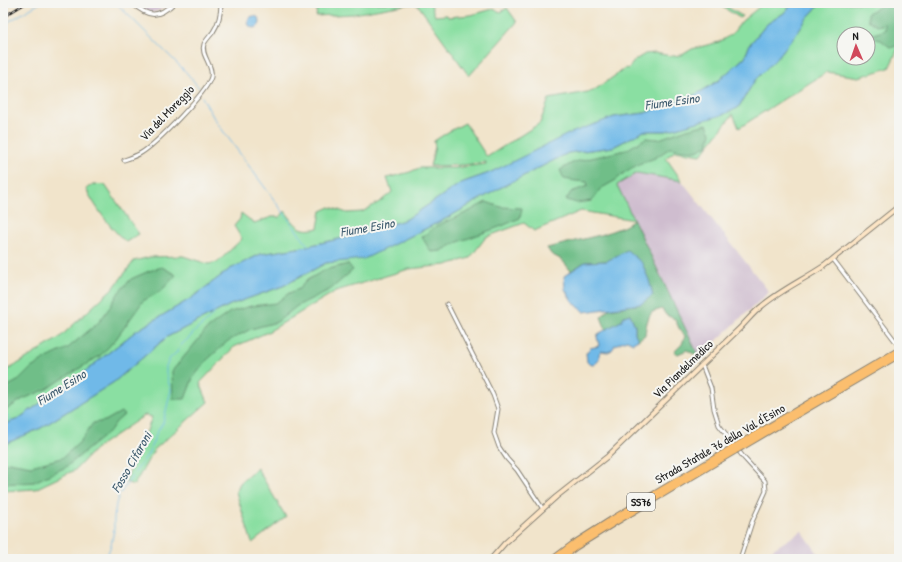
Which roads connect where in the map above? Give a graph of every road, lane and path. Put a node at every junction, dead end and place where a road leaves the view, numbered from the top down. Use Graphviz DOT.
graph roads {
  1 [pos="132,3"];
  2 [pos="174,3"];
  3 [pos="221,3"];
  4 [pos="124,160"];
  5 [pos="899,206"];
  6 [pos="833,259"];
  7 [pos="447,304"];
  8 [pos="898,352"];
  9 [pos="702,365"];
  10 [pos="734,450"];
  11 [pos="543,509"];
  12 [pos="491,559"];
  13 [pos="553,559"];
  14 [pos="560,559"];
  15 [pos="740,559"];
  1 -- 2 [label="street"];
  3 -- 4 [label="street, Via del Moreggio"];
  5 -- 6 [label="main road, Via Piandelmedico"];
  6 -- 8 [label="street"];
  6 -- 9 [label="main road, Via Piandelmedico"];
  7 -- 11 [label="street"];
  8 -- 10 [label="highway, Strada Statale 76 della Val d'Esino / SS76, bridge"];
  9 -- 11 [label="main road, Via Piandelmedico"];
  9 -- 15 [label="street"];
  10 -- 13 [label="highway, Strada Statale 76 della Val d'Esino / SS76"];
  10 -- 14 [label="highway, Strada Statale 76 della Val d'Esino / SS76"];
  11 -- 12 [label="main road, Via Piandelmedico"];
}
